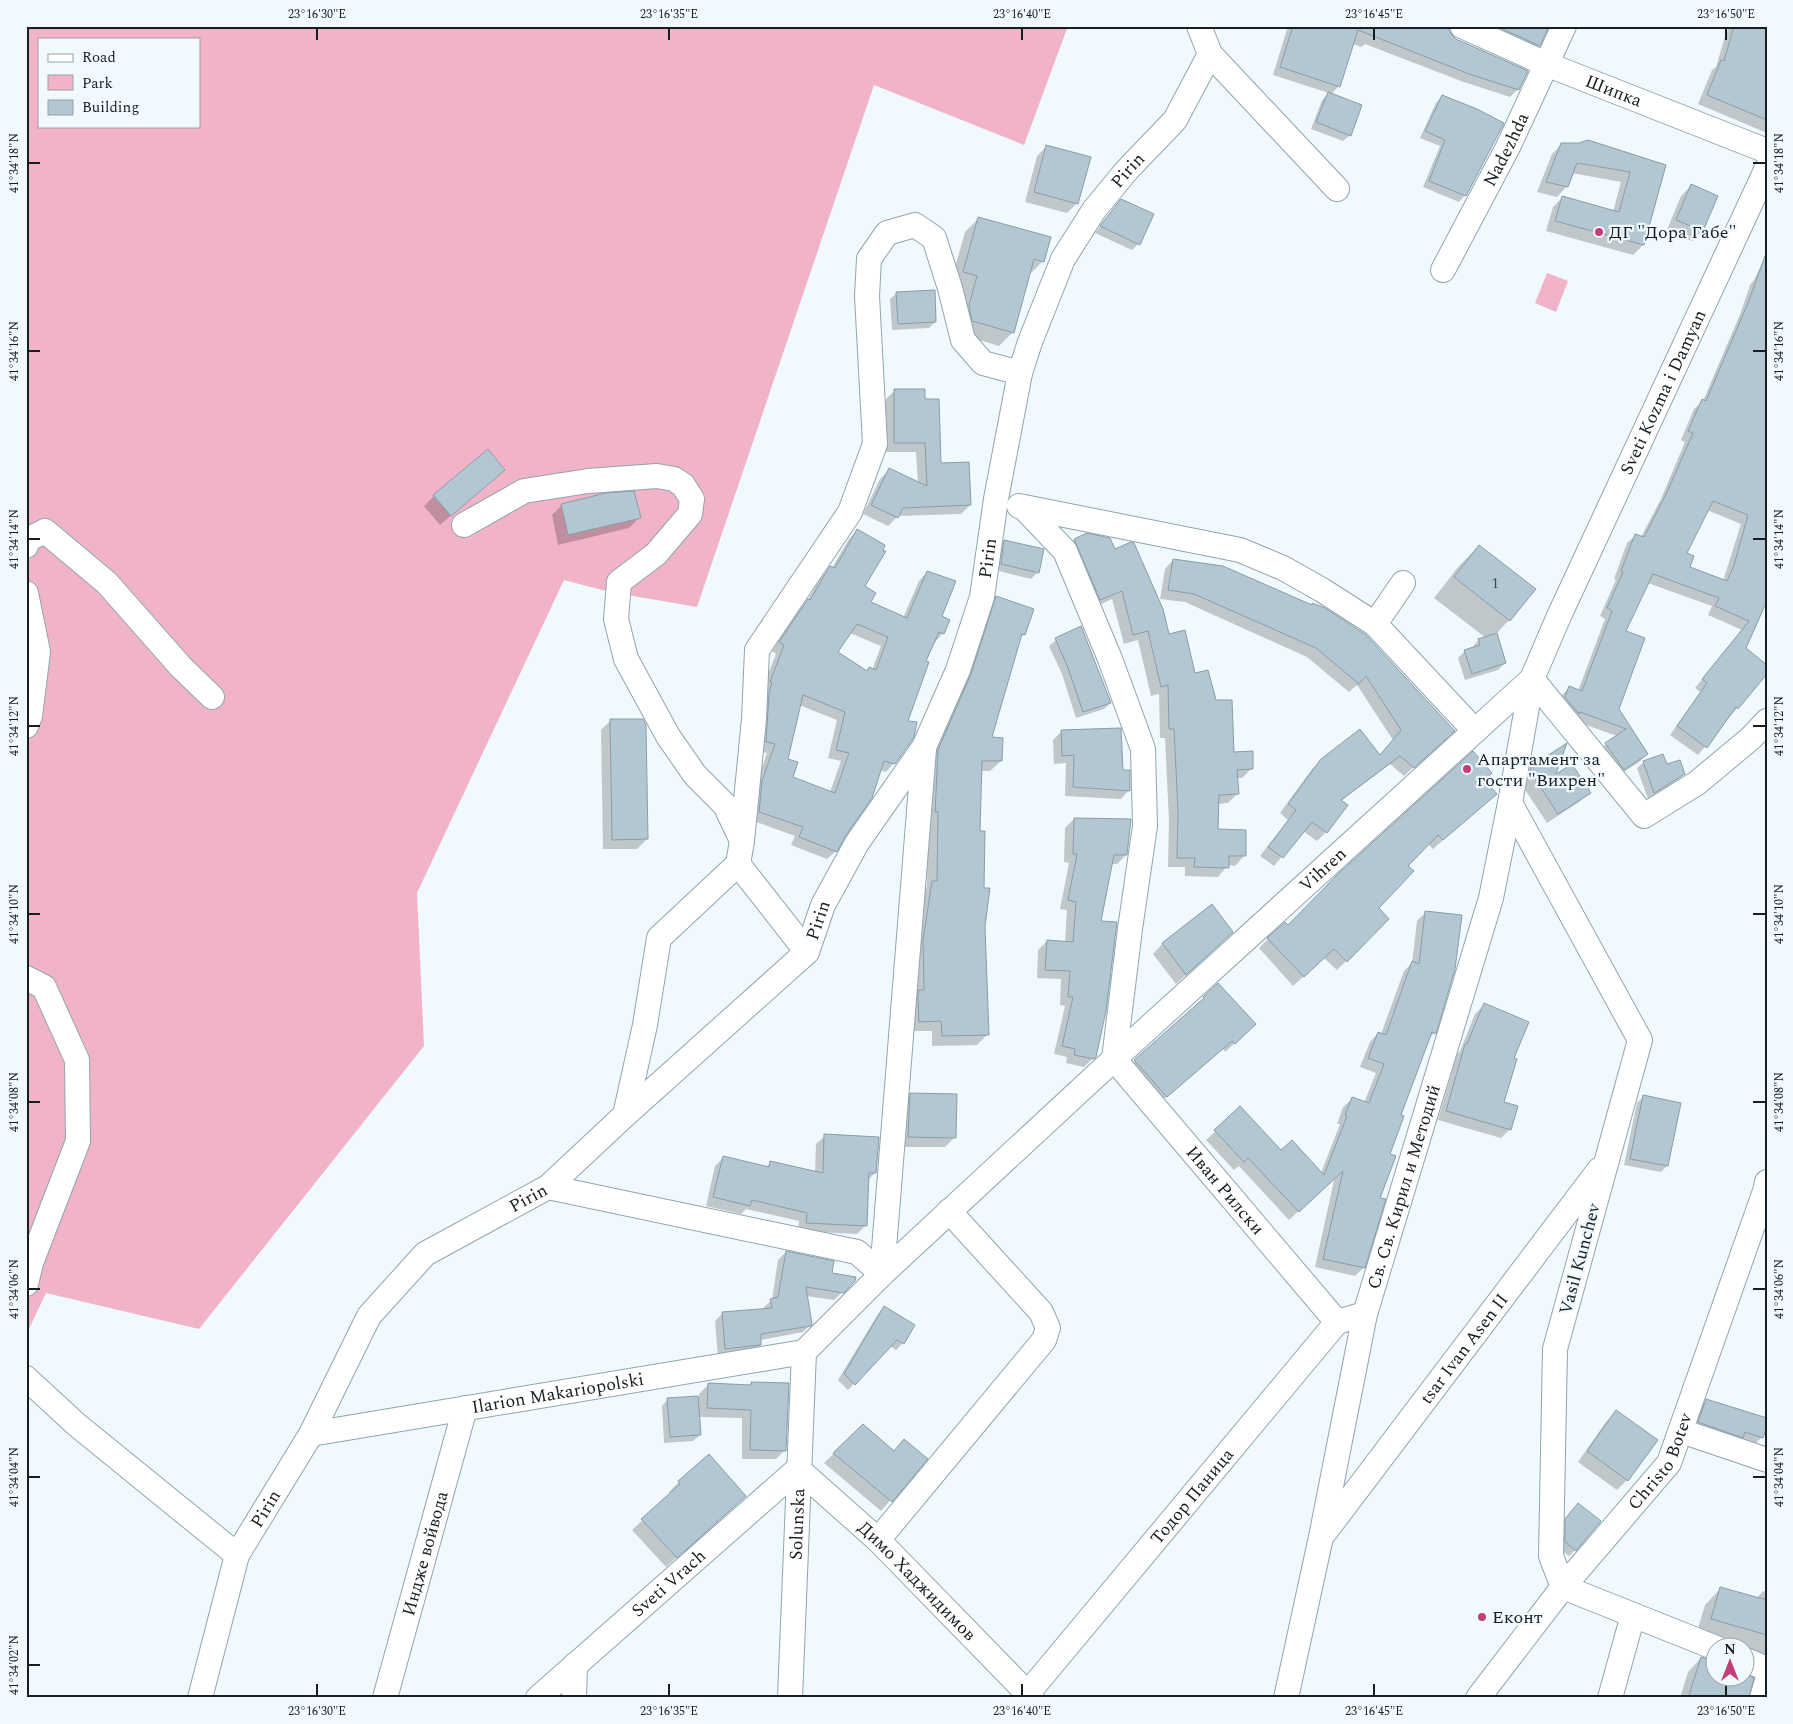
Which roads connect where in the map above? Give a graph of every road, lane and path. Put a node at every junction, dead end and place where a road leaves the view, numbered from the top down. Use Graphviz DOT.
graph roads {
  1 [pos="1199,26"];
  2 [pos="1462,26"];
  3 [pos="1564,26"];
  4 [pos="1210,54"];
  5 [pos="1546,64"];
  6 [pos="1767,151"];
  7 [pos="1767,168"];
  8 [pos="1337,189"];
  9 [pos="1443,270"];
  10 [pos="1020,373"];
  11 [pos="996,499"];
  12 [pos="1023,507"];
  13 [pos="464,525"];
  14 [pos="26,546"];
  15 [pos="1403,583"];
  16 [pos="26,594"];
  17 [pos="1376,624"];
  18 [pos="1532,679"];
  19 [pos="212,697"];
  20 [pos="1767,721"];
  21 [pos="26,726"];
  22 [pos="1475,731"];
  23 [pos="924,747"];
  24 [pos="1510,803"];
  25 [pos="742,840"];
  26 [pos="738,864"];
  27 [pos="807,952"];
  28 [pos="26,978"];
  29 [pos="1114,1059"];
  30 [pos="625,1116"];
  31 [pos="1607,1159"];
  32 [pos="1767,1182"];
  33 [pos="548,1187"];
  34 [pos="949,1211"];
  35 [pos="882,1274"];
  36 [pos="26,1284"];
  37 [pos="1364,1314"];
  38 [pos="1337,1322"];
  39 [pos="804,1352"];
  40 [pos="26,1378"];
  41 [pos="466,1408"];
  42 [pos="1681,1431"];
  43 [pos="311,1434"];
  44 [pos="1767,1460"];
  45 [pos="798,1470"];
  46 [pos="1321,1537"];
  47 [pos="878,1540"];
  48 [pos="237,1555"];
  49 [pos="1563,1587"];
  50 [pos="1634,1615"];
  51 [pos="1706,1644"];
  52 [pos="575,1665"];
  53 [pos="1767,1681"];
  54 [pos="1030,1695"];
  55 [pos="200,1698"];
  56 [pos="385,1698"];
  57 [pos="538,1698"];
  58 [pos="574,1698"];
  59 [pos="790,1698"];
  60 [pos="1286,1698"];
  61 [pos="1478,1698"];
  62 [pos="1610,1698"];
  63 [pos="1762,1698"];
  1 -- 4 [label="street"];
  2 -- 5 [label="street, Шипка"];
  3 -- 5 [label="street, Nadezhda"];
  4 -- 8 [label="street"];
  4 -- 10 [label="street, Pirin"];
  5 -- 6 [label="street, Шипка"];
  5 -- 9 [label="street, Nadezhda"];
  7 -- 18 [label="street, Sveti Kozma i Damyan"];
  10 -- 11 [label="street, Pirin"];
  10 -- 25 [label="street"];
  11 -- 12 [label="street"];
  11 -- 23 [label="street, Pirin"];
  12 -- 17 [label="street"];
  12 -- 29 [label="street"];
  13 -- 25 [label="street"];
  14 -- 19 [label="street"];
  15 -- 17 [label="street"];
  16 -- 21 [label="street"];
  17 -- 22 [label="street"];
  18 -- 20 [label="street"];
  18 -- 22 [label="street, Vihren"];
  18 -- 24 [label="street, Св. Св. Кирил и Методий"];
  22 -- 29 [label="street, Vihren"];
  23 -- 27 [label="street, Pirin"];
  23 -- 35 [label="street"];
  24 -- 31 [label="street, Vasil Kunchev"];
  24 -- 37 [label="street, Св. Св. Кирил и Методий"];
  25 -- 26 [label="street"];
  26 -- 27 [label="street"];
  26 -- 30 [label="street"];
  27 -- 30 [label="street, Pirin"];
  28 -- 36 [label="street"];
  29 -- 34 [label="street, Vihren"];
  29 -- 38 [label="street, Иван Рилски"];
  30 -- 33 [label="street, Pirin"];
  31 -- 46 [label="street, tsar Ivan Asen II"];
  31 -- 49 [label="street, Vasil Kunchev"];
  32 -- 42 [label="street, Christo Botev"];
  33 -- 35 [label="street"];
  33 -- 43 [label="street, Pirin"];
  34 -- 35 [label="street, Vihren"];
  34 -- 47 [label="street"];
  35 -- 39 [label="street, Vihren"];
  37 -- 38 [label="street"];
  37 -- 46 [label="street, Св. Св. Кирил и Методий"];
  38 -- 54 [label="street, Тодор Паница"];
  39 -- 41 [label="street, Ilarion Makariopolski"];
  39 -- 45 [label="street, Solunska"];
  40 -- 48 [label="street"];
  41 -- 43 [label="street, Ilarion Makariopolski"];
  41 -- 56 [label="street, Индже войвода"];
  42 -- 44 [label="street"];
  42 -- 49 [label="street, Christo Botev"];
  43 -- 48 [label="street, Pirin"];
  45 -- 47 [label="street, Димо Хаджидимов"];
  45 -- 52 [label="street, Sveti Vrach"];
  45 -- 59 [label="street, Solunska"];
  46 -- 60 [label="street, Св. Св. Кирил и Методий"];
  47 -- 54 [label="street, Димо Хаджидимов"];
  48 -- 55 [label="street, Pirin"];
  49 -- 50 [label="street"];
  49 -- 61 [label="street, Christo Botev"];
  50 -- 51 [label="street"];
  50 -- 62 [label="street"];
  52 -- 57 [label="street, Sveti Vrach"];
  52 -- 58 [label="street"];
  53 -- 63 [label="street"];
}
